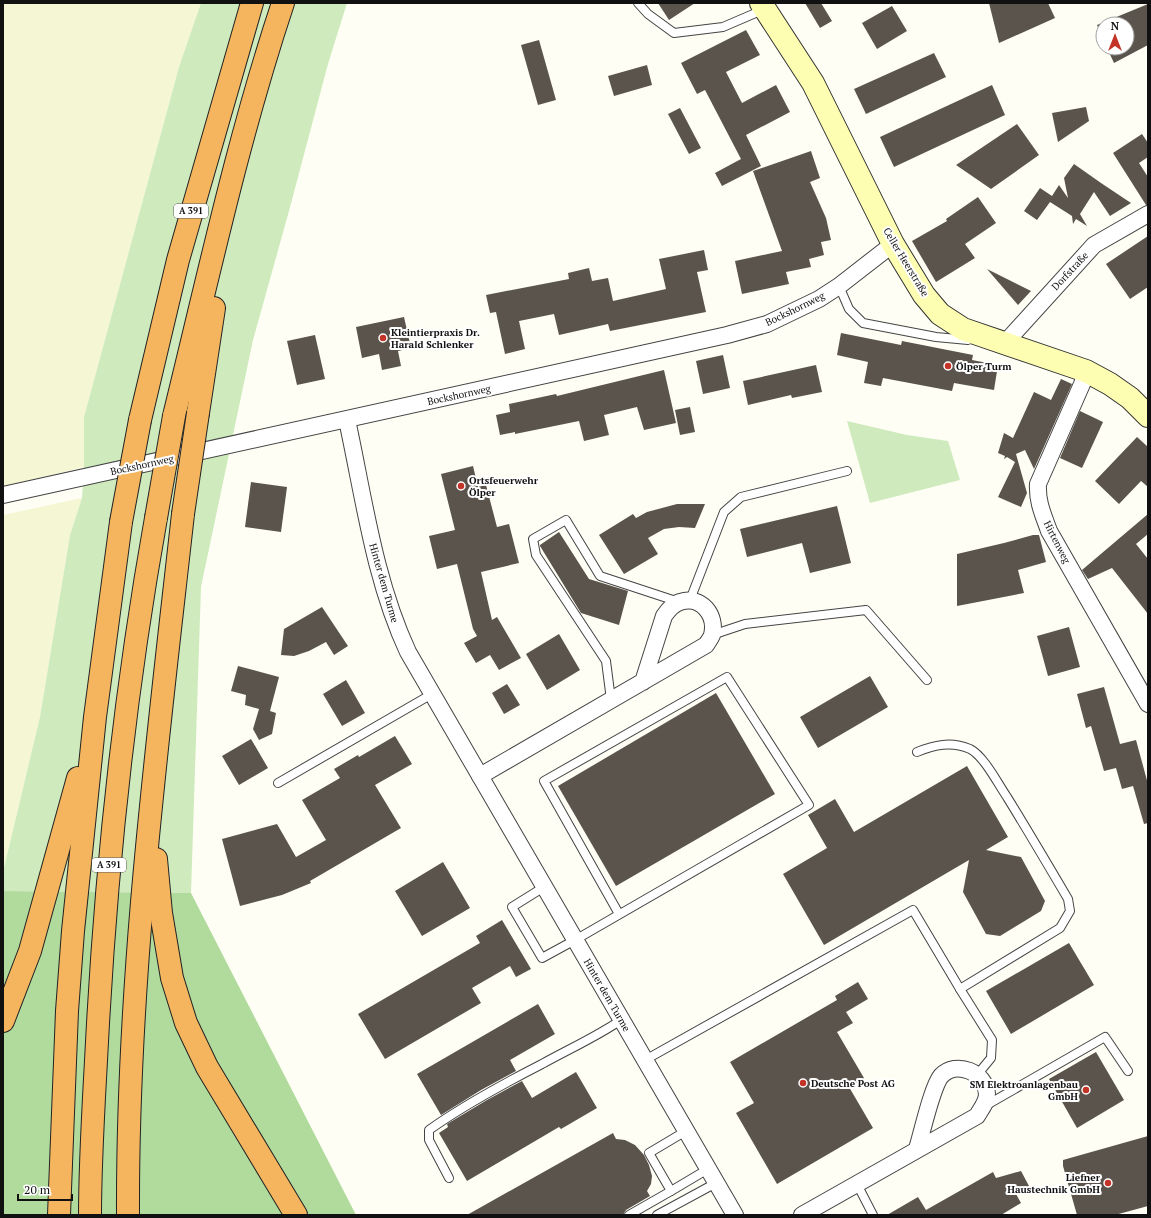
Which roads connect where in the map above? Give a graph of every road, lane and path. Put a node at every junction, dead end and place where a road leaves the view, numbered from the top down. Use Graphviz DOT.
graph roads {
  1 [pos="252,3"];
  2 [pos="284,3"];
  3 [pos="638,3"];
  4 [pos="767,5"];
  5 [pos="237,157"];
  6 [pos="1148,214"];
  7 [pos="893,244"];
  8 [pos="839,286"];
  9 [pos="1005,343"];
  10 [pos="1086,371"];
  11 [pos="1148,416"];
  12 [pos="347,420"];
  13 [pos="847,471"];
  14 [pos="3,495"];
  15 [pos="685,601"];
  16 [pos="712,635"];
  17 [pos="927,680"];
  18 [pos="643,682"];
  19 [pos="432,694"];
  20 [pos="612,700"];
  21 [pos="1148,704"];
  22 [pos="95,717"];
  23 [pos="916,752"];
  24 [pos="154,773"];
  25 [pos="480,776"];
  26 [pos="278,783"];
  27 [pos="544,887"];
  28 [pos="620,914"];
  29 [pos="575,940"];
  30 [pos="960,989"];
  31 [pos="3,1020"];
  32 [pos="621,1020"];
  33 [pos="645,1060"];
  34 [pos="1128,1071"];
  35 [pos="977,1075"];
  36 [pos="983,1107"];
  37 [pos="686,1131"];
  38 [pos="917,1149"];
  39 [pos="708,1169"];
  40 [pos="449,1178"];
  41 [pos="716,1183"];
  42 [pos="857,1184"];
  43 [pos="671,1191"];
  44 [pos="60,1215"];
  45 [pos="90,1215"];
  46 [pos="128,1215"];
  47 [pos="296,1215"];
  48 [pos="630,1215"];
  49 [pos="657,1215"];
  50 [pos="735,1215"];
  51 [pos="802,1215"];
  52 [pos="873,1215"];
  1 -- 22 [label="highway, A 391, bridge"];
  2 -- 5 [label="highway, A 391"];
  3 -- 4 [label="lane"];
  4 -- 7 [label="main road, Celler Heerstraße"];
  5 -- 24 [label="highway, bridge"];
  5 -- 45 [label="highway, A 391, bridge"];
  6 -- 9 [label="street, Dorfstraße"];
  7 -- 8 [label="street, Bockshornweg"];
  7 -- 9 [label="main road, Celler Heerstraße"];
  8 -- 9 [label="lane"];
  8 -- 12 [label="street, Bockshornweg"];
  9 -- 10 [label="main road, Celler Heerstraße"];
  10 -- 11 [label="main road, Celler Heerstraße"];
  10 -- 21 [label="street, Hirtenweg"];
  12 -- 14 [label="street, Bockshornweg"];
  12 -- 19 [label="street, Hinter dem Turme"];
  13 -- 15 [label="lane"];
  15 -- 16 [label="street"];
  15 -- 18 [label="street"];
  15 -- 20 [label="lane"];
  16 -- 17 [label="lane"];
  16 -- 18 [label="street"];
  18 -- 20 [label="street"];
  19 -- 25 [label="street, Hinter dem Turme"];
  19 -- 26 [label="lane"];
  20 -- 25 [label="street"];
  22 -- 31 [label="highway"];
  22 -- 44 [label="highway, A 391"];
  23 -- 30 [label="lane"];
  24 -- 46 [label="highway"];
  24 -- 47 [label="highway"];
  25 -- 27 [label="street, Hinter dem Turme"];
  27 -- 29 [label="street, Hinter dem Turme"];
  27 -- 29 [label="lane"];
  28 -- 28 [label="lane"];
  28 -- 29 [label="lane"];
  29 -- 32 [label="street, Hinter dem Turme"];
  30 -- 33 [label="lane"];
  30 -- 35 [label="lane"];
  32 -- 33 [label="street, Hinter dem Turme"];
  32 -- 40 [label="lane"];
  33 -- 37 [label="street, Hinter dem Turme"];
  34 -- 36 [label="lane"];
  35 -- 36 [label="street"];
  35 -- 38 [label="street"];
  36 -- 38 [label="street"];
  37 -- 39 [label="street, Hinter dem Turme"];
  37 -- 43 [label="lane"];
  38 -- 42 [label="street"];
  39 -- 41 [label="street, Hinter dem Turme"];
  39 -- 43 [label="lane"];
  41 -- 49 [label="lane"];
  41 -- 50 [label="street, Hinter dem Turme"];
  42 -- 51 [label="street"];
  42 -- 52 [label="lane"];
  43 -- 48 [label="lane"];
}
